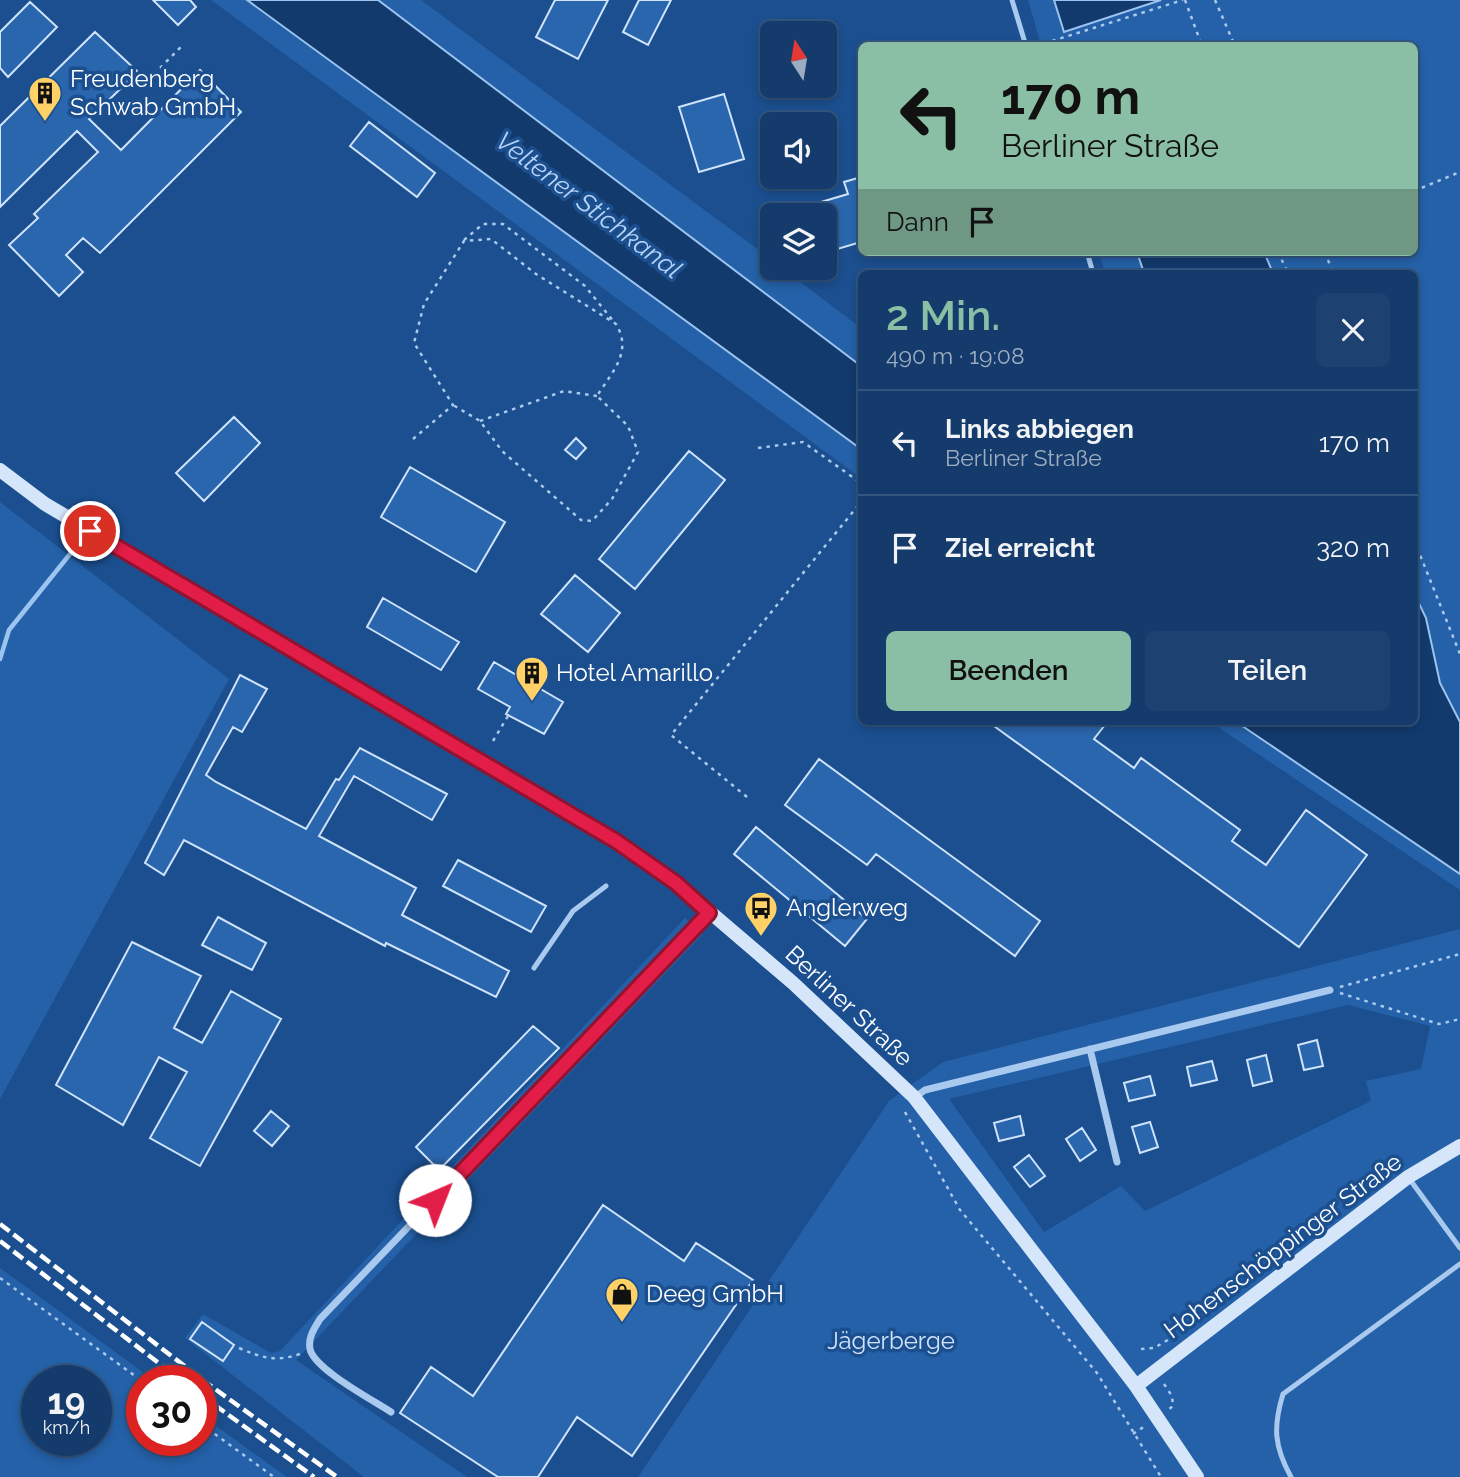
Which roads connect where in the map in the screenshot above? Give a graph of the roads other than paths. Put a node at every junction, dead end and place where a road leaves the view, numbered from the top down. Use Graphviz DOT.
graph roads {
  1 [pos="1012,0"];
  2 [pos="1025,42"];
  3 [pos="0,470"];
  4 [pos="606,886"];
  5 [pos="709,913"];
  6 [pos="534,968"];
  7 [pos="1330,989"];
  8 [pos="1090,1049"];
  9 [pos="914,1097"];
  10 [pos="1460,1146"];
  11 [pos="1117,1162"];
  12 [pos="1408,1177"];
  13 [pos="1460,1248"];
  14 [pos="1460,1264"];
  15 [pos="1136,1386"];
  16 [pos="391,1412"];
  17 [pos="1197,1477"];
  18 [pos="1291,1477"];
  1 -- 2 [label="lane"];
  3 -- 5 [label="main road, Berliner Straße"];
  4 -- 6 [label="lane"];
  5 -- 9 [label="main road, Berliner Straße"];
  5 -- 16 [label="street"];
  7 -- 8 [label="street"];
  8 -- 9 [label="street"];
  8 -- 11 [label="street"];
  9 -- 15 [label="main road, Berliner Straße"];
  10 -- 12 [label="main road, Hohenschöppinger Straße"];
  12 -- 13 [label="lane"];
  12 -- 15 [label="main road, Hohenschöppinger Straße"];
  14 -- 18 [label="lane"];
  15 -- 17 [label="main road, Berliner Straße"];
}
